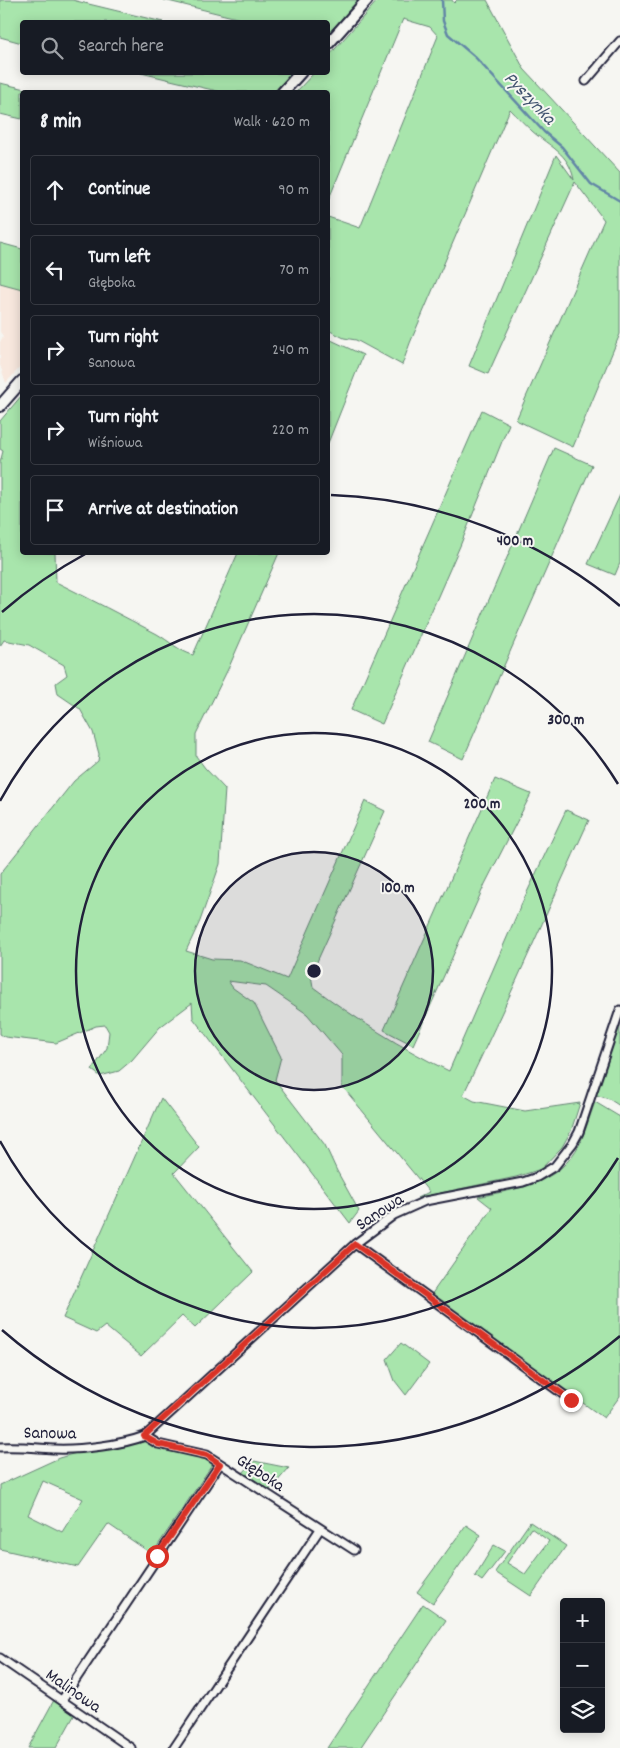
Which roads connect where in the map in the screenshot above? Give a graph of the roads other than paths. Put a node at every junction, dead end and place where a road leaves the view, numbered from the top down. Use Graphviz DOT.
graph roads {
  1 [pos="367,0"];
  2 [pos="620,41"];
  3 [pos="330,42"];
  4 [pos="298,75"];
  5 [pos="586,81"];
  6 [pos="285,90"];
  7 [pos="20,383"];
  8 [pos="0,406"];
  9 [pos="620,1010"];
  10 [pos="355,1244"];
  11 [pos="571,1400"];
  12 [pos="144,1436"];
  13 [pos="0,1447"];
  14 [pos="220,1464"];
  15 [pos="320,1529"];
  16 [pos="354,1550"];
  17 [pos="0,1658"];
  18 [pos="62,1700"];
  19 [pos="131,1748"];
  20 [pos="174,1748"];
  1 -- 3 [label="street"];
  2 -- 5 [label="street"];
  4 -- 6 [label="street"];
  7 -- 8 [label="street"];
  9 -- 10 [label="street, Sanowa"];
  10 -- 11 [label="street"];
  10 -- 12 [label="street, Sanowa"];
  12 -- 13 [label="street, Sanowa"];
  12 -- 14 [label="street, Głęboka"];
  14 -- 15 [label="street, Głęboka"];
  14 -- 18 [label="street"];
  15 -- 16 [label="street, Głęboka"];
  15 -- 20 [label="street"];
  17 -- 18 [label="street, Malinowa"];
  18 -- 19 [label="street, Malinowa"];
}
